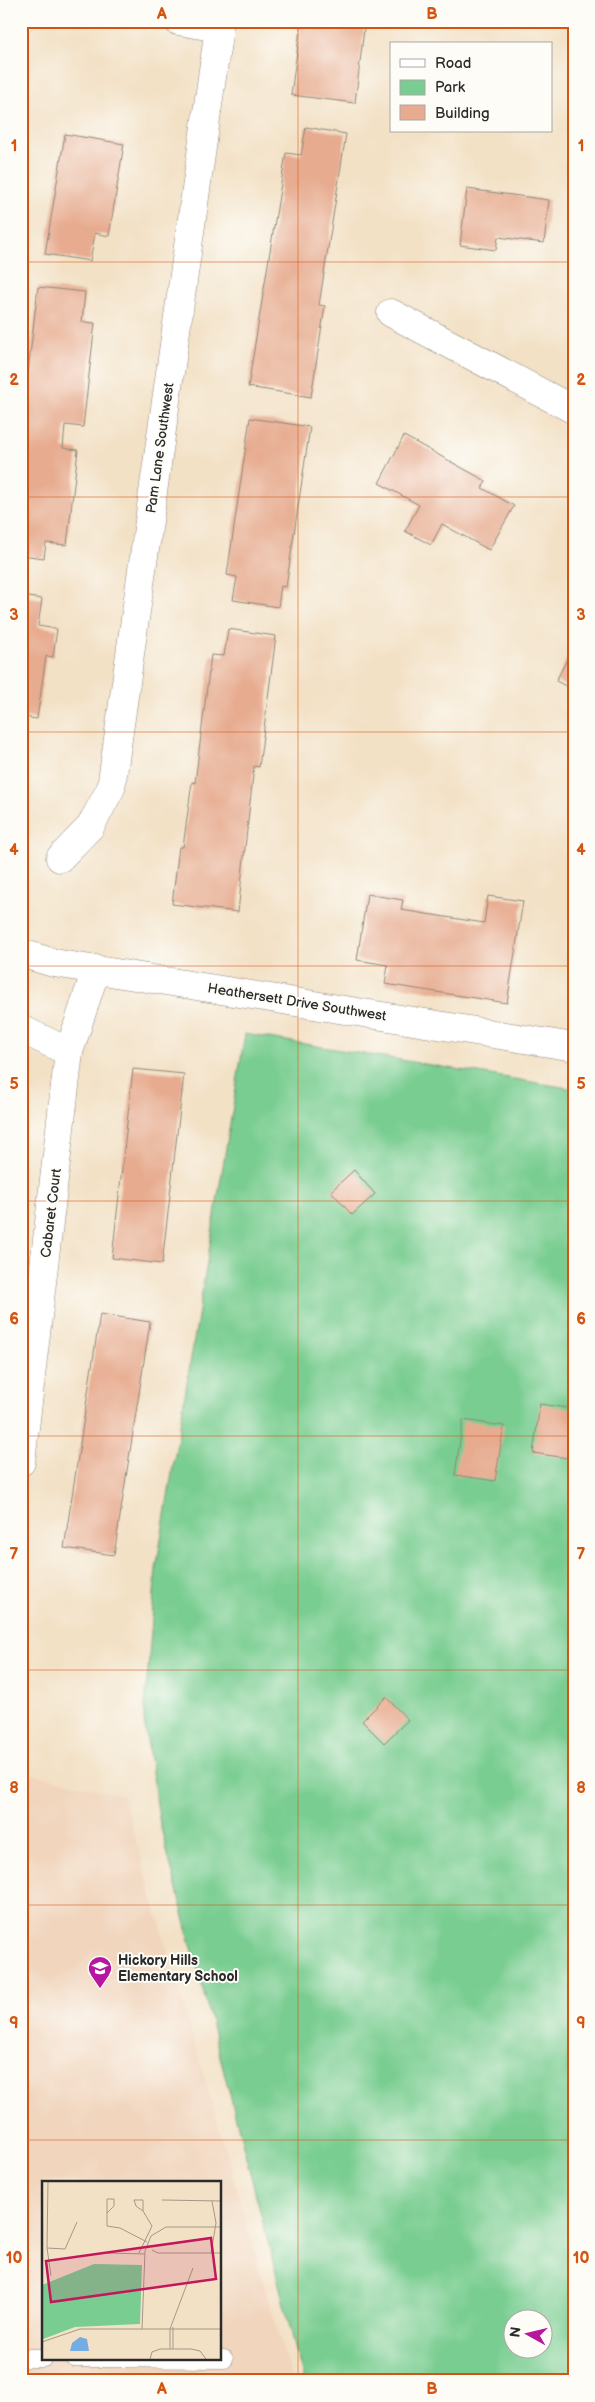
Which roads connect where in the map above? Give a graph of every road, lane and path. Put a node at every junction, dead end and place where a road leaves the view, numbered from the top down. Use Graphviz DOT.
graph roads {
  1 [pos="178,21"];
  2 [pos="220,24"];
  3 [pos="390,313"];
  4 [pos="574,410"];
  5 [pos="60,858"];
  6 [pos="21,953"];
  7 [pos="96,968"];
  8 [pos="21,1029"];
  9 [pos="574,1047"];
  10 [pos="70,1052"];
  11 [pos="21,1462"];
  12 [pos="21,2358"];
  13 [pos="42,2358"];
  14 [pos="221,2359"];
  15 [pos="224,2359"];
  1 -- 2 [label="street"];
  2 -- 5 [label="street, Pam Lane Southwest"];
  3 -- 4 [label="street"];
  6 -- 7 [label="street, Heathersett Drive Southwest"];
  7 -- 9 [label="street, Heathersett Drive Southwest"];
  7 -- 10 [label="street, Cabaret Court"];
  8 -- 10 [label="street"];
  10 -- 11 [label="street, Cabaret Court"];
  12 -- 13 [label="lane"];
  14 -- 15 [label="lane"];
}
